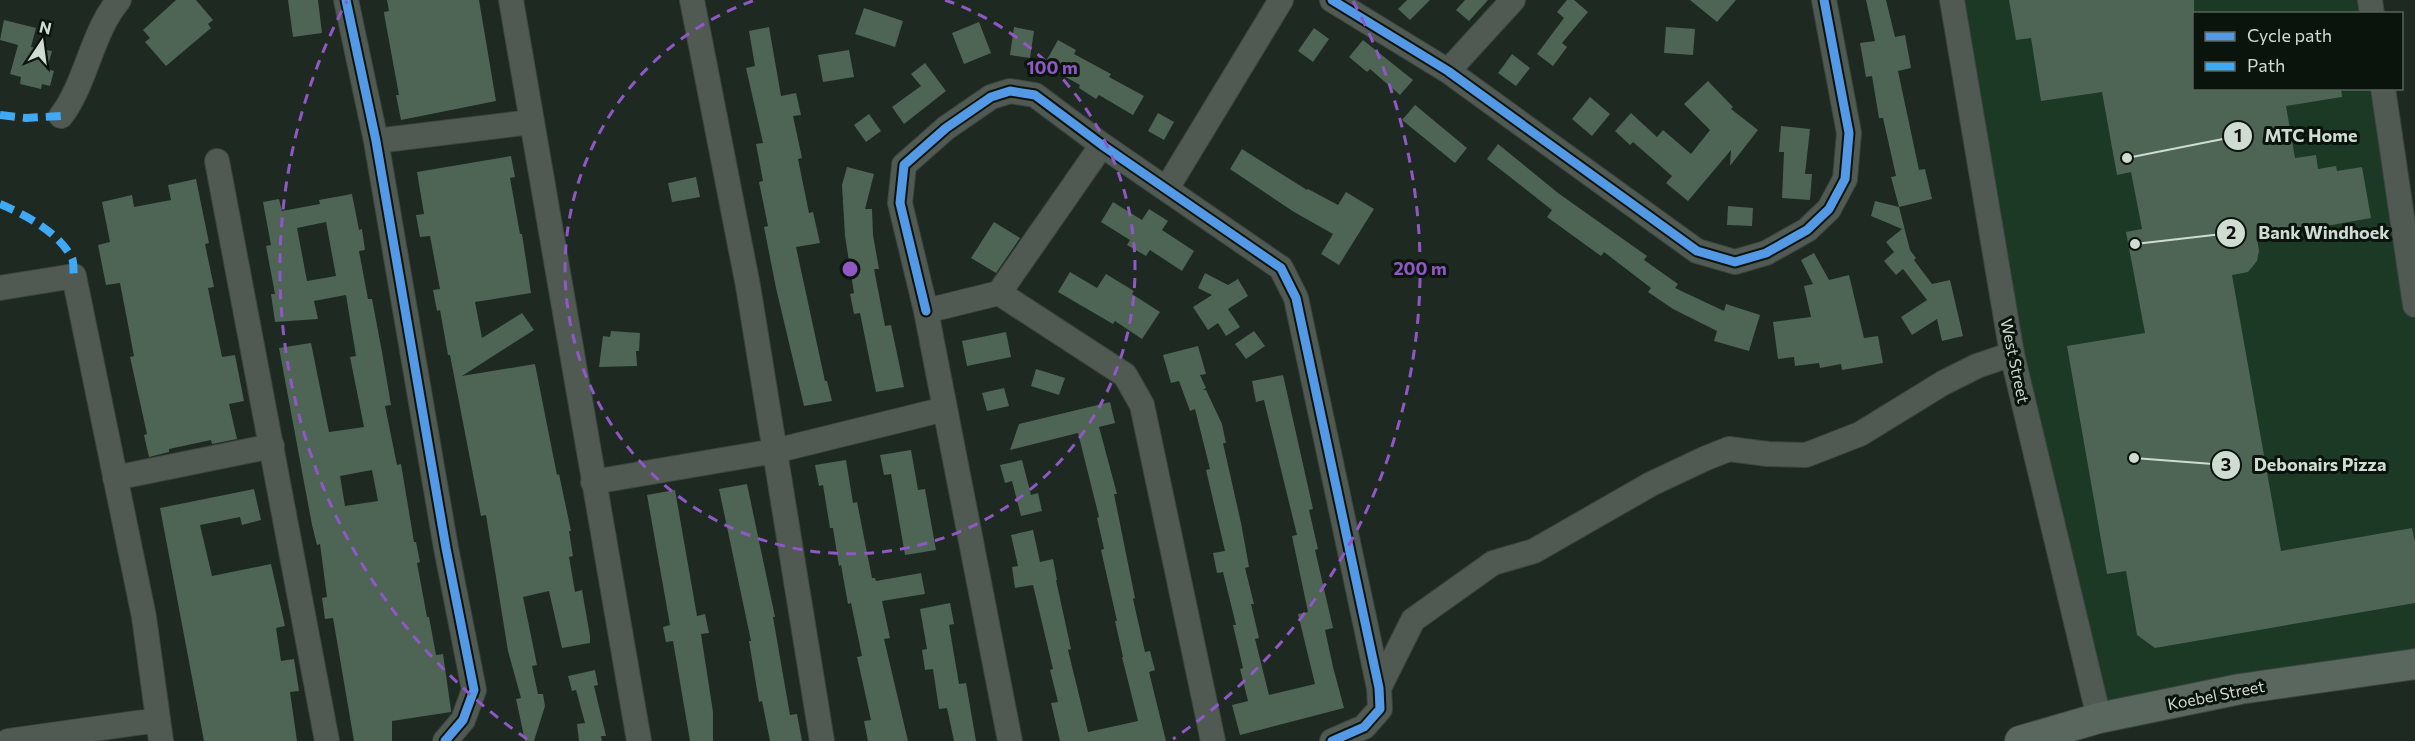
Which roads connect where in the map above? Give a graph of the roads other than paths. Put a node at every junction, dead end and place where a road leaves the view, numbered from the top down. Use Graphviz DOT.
graph roads {
  1 [pos="119,0"];
  2 [pos="346,0"];
  3 [pos="511,0"];
  4 [pos="692,0"];
  5 [pos="1281,0"];
  6 [pos="1332,0"];
  7 [pos="1514,0"];
  8 [pos="1824,0"];
  9 [pos="1952,0"];
  10 [pos="1448,71"];
  11 [pos="2383,90"];
  12 [pos="61,116"];
  13 [pos="531,122"];
  14 [pos="376,141"];
  15 [pos="1102,145"];
  16 [pos="217,161"];
  17 [pos="1167,188"];
  18 [pos="0,288"];
  19 [pos="999,293"];
  20 [pos="2415,305"];
  21 [pos="926,311"];
  22 [pos="2012,354"];
  23 [pos="945,409"];
  24 [pos="272,446"];
  25 [pos="775,451"];
  26 [pos="115,478"];
  27 [pos="593,482"];
  28 [pos="2415,664"];
  29 [pos="1379,688"];
  30 [pos="2099,718"];
  31 [pos="160,730"];
  32 [pos="8,741"];
  33 [pos="327,741"];
  34 [pos="445,741"];
  35 [pos="639,741"];
  36 [pos="822,741"];
  37 [pos="1010,741"];
  38 [pos="1213,741"];
  39 [pos="1332,741"];
  40 [pos="2020,741"];
  1 -- 12 [label="street"];
  2 -- 14 [label="street"];
  3 -- 13 [label="street"];
  4 -- 25 [label="street"];
  5 -- 17 [label="street"];
  6 -- 10 [label="street"];
  7 -- 10 [label="street"];
  8 -- 10 [label="street"];
  9 -- 22 [label="street, West Street"];
  11 -- 20 [label="street"];
  13 -- 14 [label="street"];
  13 -- 27 [label="street"];
  14 -- 34 [label="street"];
  15 -- 17 [label="street"];
  15 -- 19 [label="street"];
  15 -- 21 [label="street"];
  16 -- 24 [label="street"];
  17 -- 29 [label="street"];
  18 -- 26 [label="street"];
  19 -- 21 [label="street"];
  19 -- 38 [label="street"];
  21 -- 23 [label="street"];
  22 -- 29 [label="street"];
  22 -- 30 [label="street, West Street"];
  23 -- 25 [label="street"];
  23 -- 37 [label="street"];
  24 -- 26 [label="street"];
  24 -- 33 [label="street"];
  25 -- 27 [label="street"];
  25 -- 36 [label="street"];
  26 -- 31 [label="street"];
  27 -- 35 [label="street"];
  28 -- 30 [label="main road, Koebel Street"];
  29 -- 39 [label="street"];
  30 -- 40 [label="main road, Koebel Street"];
  31 -- 32 [label="street"];
}
